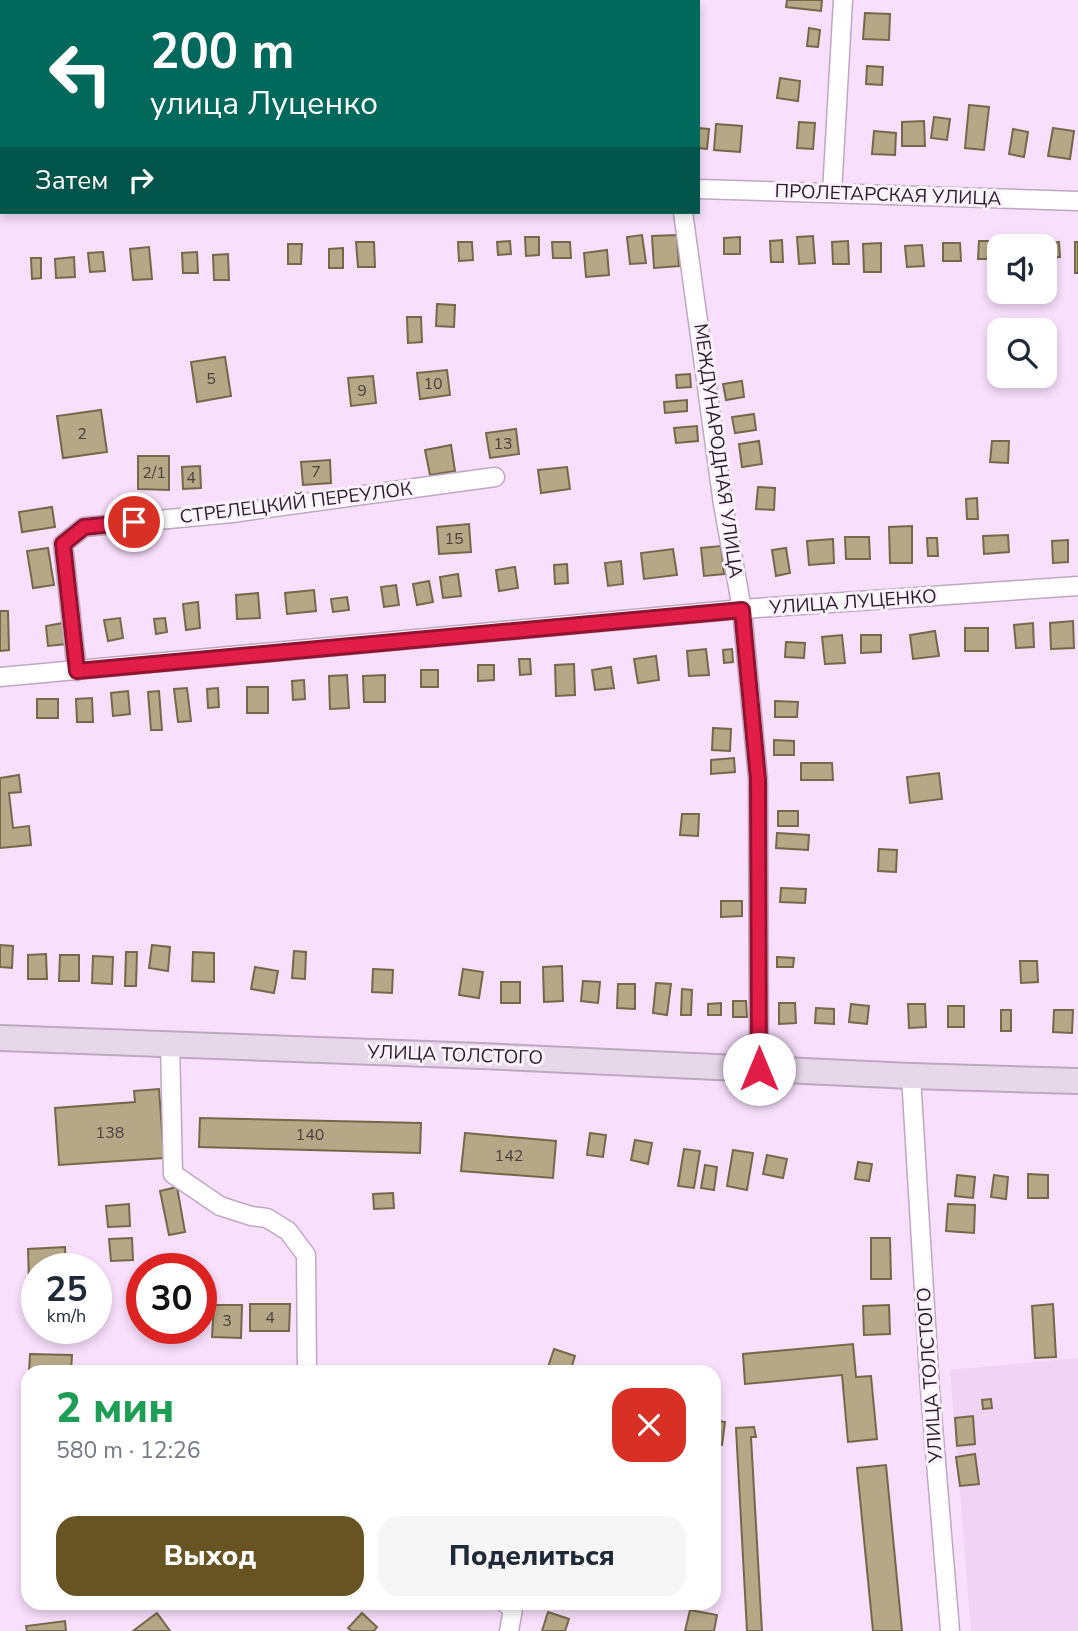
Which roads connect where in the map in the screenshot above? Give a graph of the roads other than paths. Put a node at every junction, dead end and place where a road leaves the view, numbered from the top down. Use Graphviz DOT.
graph roads {
  1 [pos="843,0"];
  2 [pos="700,189"];
  3 [pos="832,193"];
  4 [pos="1078,201"];
  5 [pos="683,214"];
  6 [pos="495,477"];
  7 [pos="1078,586"];
  8 [pos="742,610"];
  9 [pos="77,671"];
  10 [pos="0,677"];
  11 [pos="0,1038"];
  12 [pos="170,1044"];
  13 [pos="759,1069"];
  14 [pos="911,1076"];
  15 [pos="1078,1081"];
  16 [pos="307,1365"];
  17 [pos="513,1610"];
  18 [pos="509,1631"];
  19 [pos="950,1631"];
  1 -- 3 [label="street"];
  2 -- 3 [label="street, ПРОЛЕТАРСКАЯ УЛИЦА"];
  3 -- 4 [label="street, ПРОЛЕТАРСКАЯ УЛИЦА"];
  5 -- 8 [label="street, МЕЖДУНАРОДНАЯ УЛИЦА"];
  6 -- 9 [label="street, СТРЕЛЕЦКИЙ ПЕРЕУЛОК"];
  7 -- 8 [label="street, УЛИЦА ЛУЦЕНКО"];
  8 -- 9 [label="street, УЛИЦА ЛУЦЕНКО"];
  8 -- 13 [label="street, МЕЖДУНАРОДНАЯ УЛИЦА"];
  9 -- 10 [label="street, УЛИЦА ЛУЦЕНКО"];
  11 -- 12 [label="main road, УЛИЦА ТОЛСТОГО"];
  12 -- 13 [label="main road, УЛИЦА ТОЛСТОГО"];
  12 -- 16 [label="street"];
  13 -- 14 [label="main road, УЛИЦА ТОЛСТОГО"];
  14 -- 15 [label="main road, УЛИЦА ТОЛСТОГО"];
  14 -- 19 [label="street, УЛИЦА ТОЛСТОГО"];
  17 -- 18 [label="street"];
}
